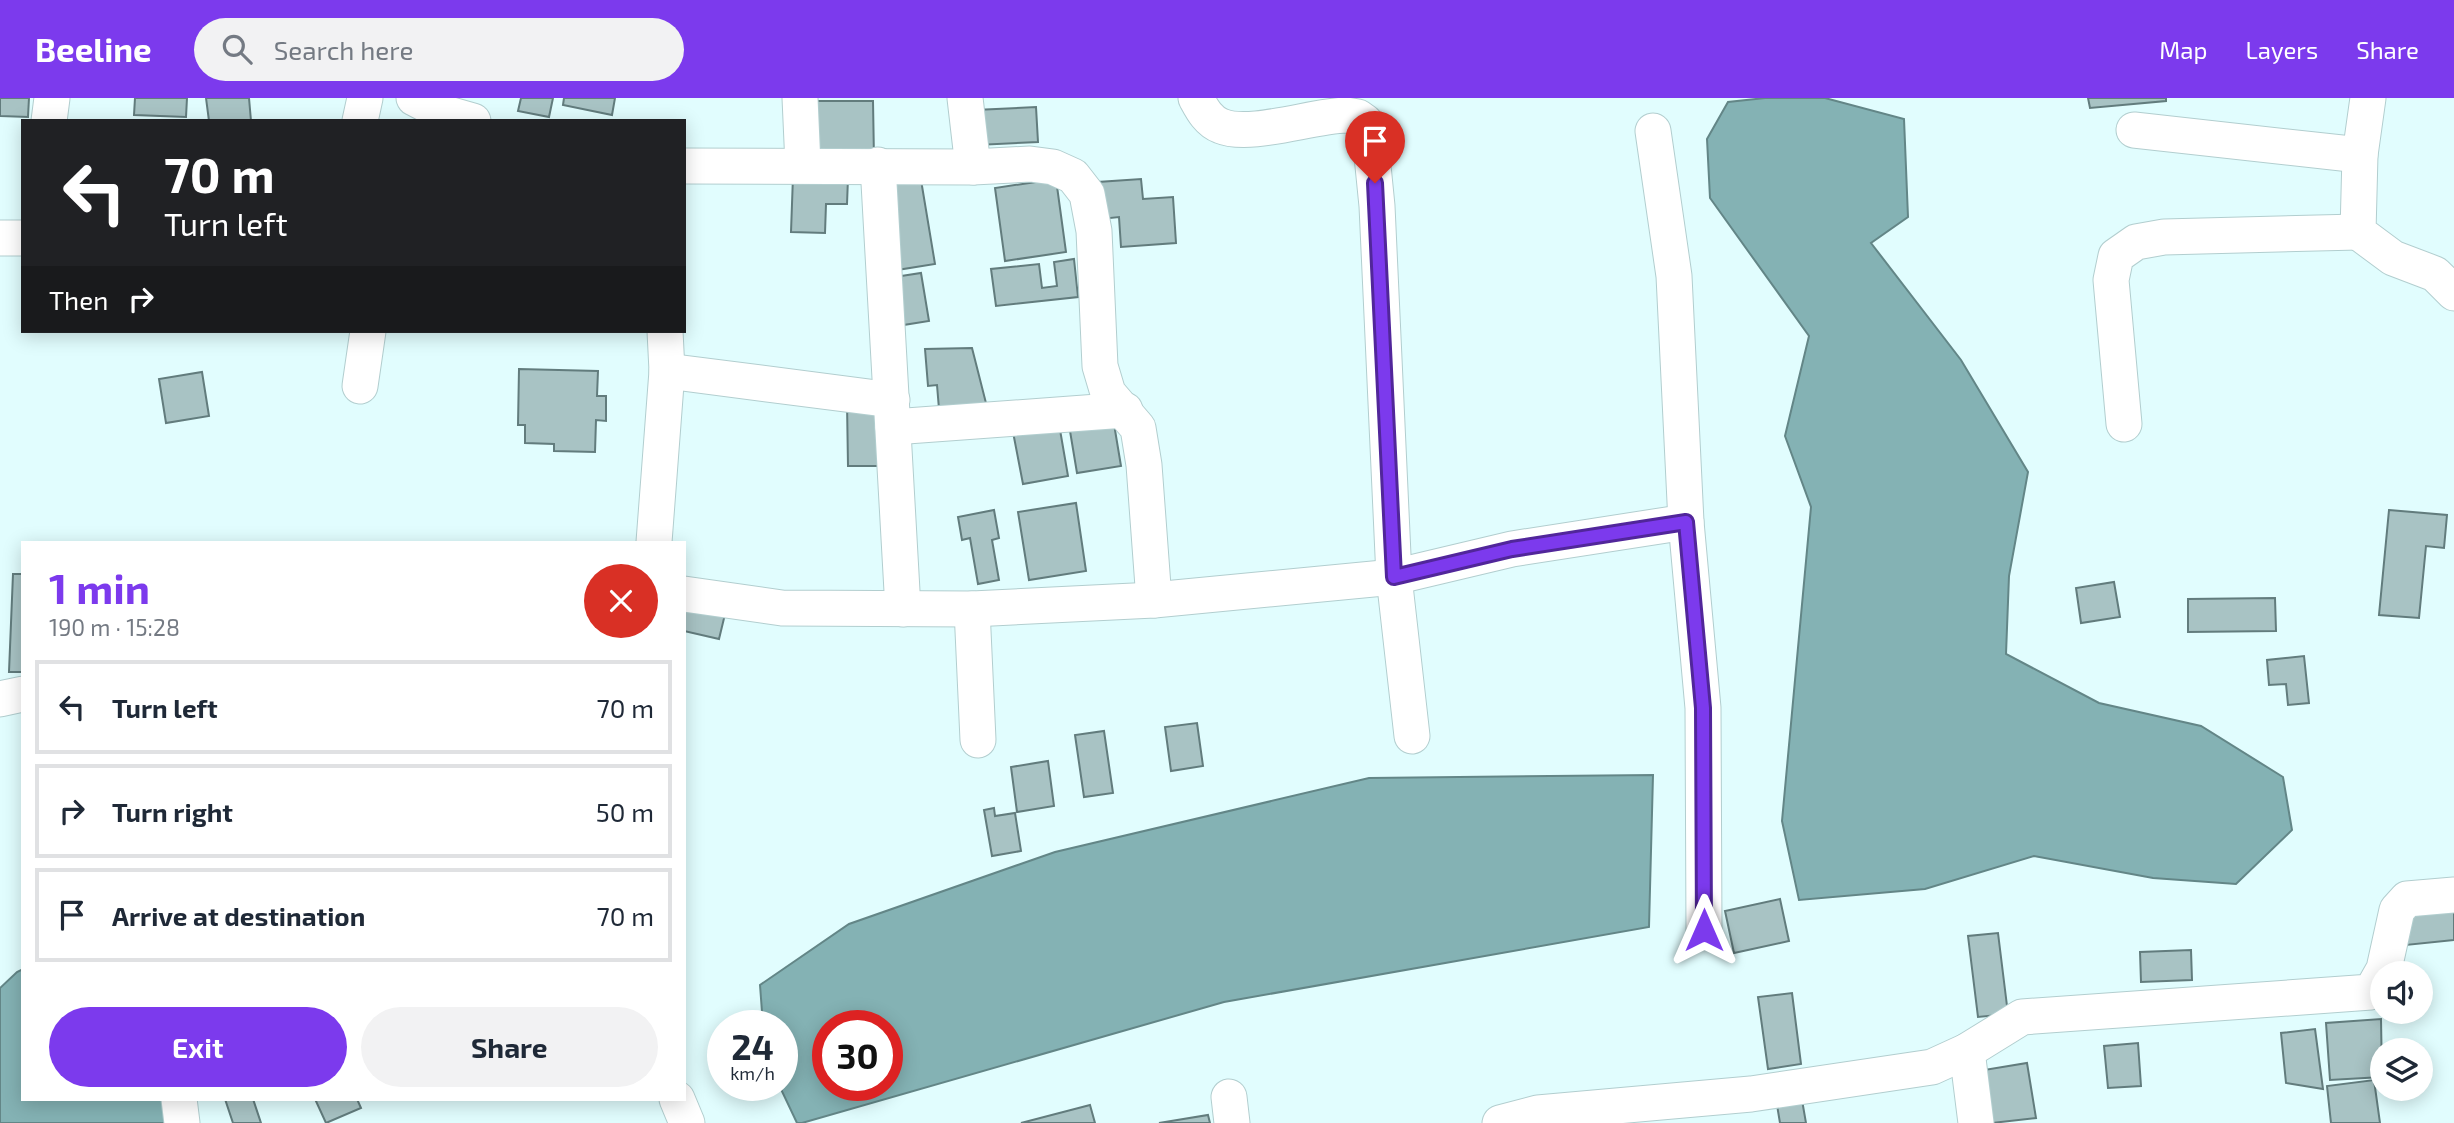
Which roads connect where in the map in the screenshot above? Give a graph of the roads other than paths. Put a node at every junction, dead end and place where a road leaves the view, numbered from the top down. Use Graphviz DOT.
graph roads {
  1 [pos="52,98"];
  2 [pos="365,98"];
  3 [pos="414,98"];
  4 [pos="800,98"];
  5 [pos="965,98"];
  6 [pos="1196,98"];
  7 [pos="2368,98"];
  8 [pos="49,119"];
  9 [pos="360,119"];
  10 [pos="467,119"];
  11 [pos="2134,130"];
  12 [pos="1653,131"];
  13 [pos="2360,155"];
  14 [pos="803,165"];
  15 [pos="878,165"];
  16 [pos="686,166"];
  17 [pos="973,167"];
  18 [pos="2358,232"];
  19 [pos="0,238"];
  20 [pos="21,238"];
  21 [pos="2454,293"];
  22 [pos="368,333"];
  23 [pos="665,333"];
  24 [pos="667,372"];
  25 [pos="360,386"];
  26 [pos="1125,410"];
  27 [pos="892,414"];
  28 [pos="2124,424"];
  29 [pos="1686,522"];
  30 [pos="654,541"];
  31 [pos="1394,577"];
  32 [pos="686,594"];
  33 [pos="1154,600"];
  34 [pos="903,609"];
  35 [pos="972,609"];
  36 [pos="21,694"];
  37 [pos="0,699"];
  38 [pos="1412,736"];
  39 [pos="978,740"];
  40 [pos="2454,895"];
  41 [pos="1704,930"];
  42 [pos="1967,1051"];
  43 [pos="179,1101"];
  44 [pos="678,1101"];
  45 [pos="182,1123"];
  46 [pos="687,1123"];
  47 [pos="1500,1123"];
  48 [pos="1976,1123"];
  1 -- 8 [label="street"];
  2 -- 9 [label="street"];
  3 -- 10 [label="street"];
  4 -- 14 [label="street"];
  5 -- 17 [label="street"];
  6 -- 31 [label="street"];
  7 -- 13 [label="street"];
  11 -- 13 [label="street"];
  12 -- 29 [label="street"];
  13 -- 18 [label="street"];
  14 -- 15 [label="street"];
  14 -- 16 [label="street"];
  15 -- 17 [label="street"];
  15 -- 27 [label="street"];
  17 -- 26 [label="street"];
  18 -- 21 [label="street"];
  18 -- 28 [label="street"];
  19 -- 20 [label="street"];
  22 -- 25 [label="street"];
  23 -- 24 [label="street"];
  24 -- 27 [label="street"];
  24 -- 30 [label="street"];
  26 -- 27 [label="street"];
  26 -- 33 [label="street"];
  27 -- 34 [label="street"];
  29 -- 31 [label="street"];
  29 -- 41 [label="street"];
  31 -- 33 [label="street"];
  31 -- 38 [label="street"];
  32 -- 34 [label="street"];
  33 -- 35 [label="street"];
  34 -- 35 [label="street"];
  35 -- 39 [label="street"];
  36 -- 37 [label="street"];
  40 -- 42 [label="street"];
  42 -- 47 [label="street"];
  42 -- 48 [label="street"];
  43 -- 45 [label="street"];
  44 -- 46 [label="street"];
}
